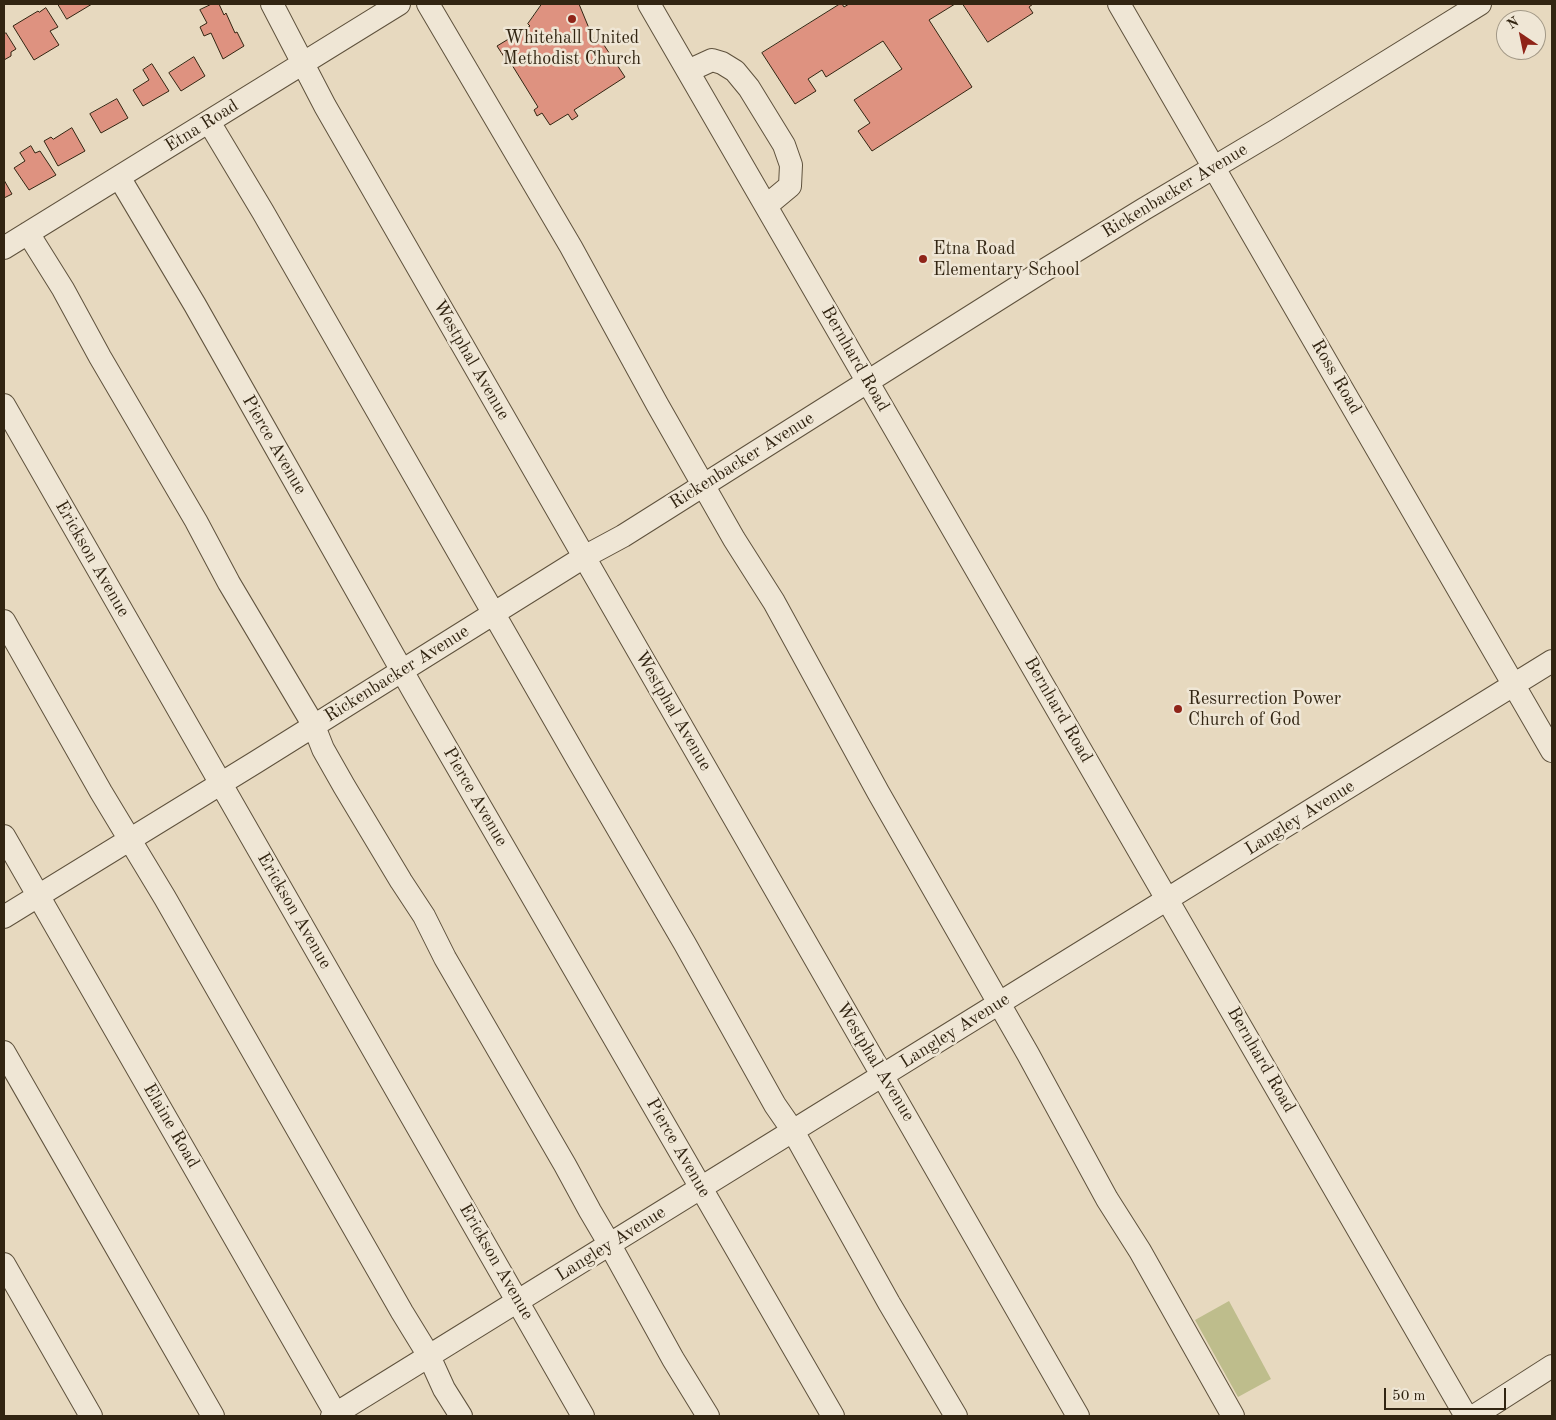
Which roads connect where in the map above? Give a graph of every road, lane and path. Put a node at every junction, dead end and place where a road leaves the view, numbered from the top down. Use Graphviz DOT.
graph roads {
  1 [pos="272,4"];
  2 [pos="399,4"];
  3 [pos="428,4"];
  4 [pos="649,4"];
  5 [pos="1119,4"];
  6 [pos="1480,4"];
  7 [pos="303,64"];
  8 [pos="688,71"];
  9 [pos="209,122"];
  10 [pos="1215,167"];
  11 [pos="119,177"];
  12 [pos="766,206"];
  13 [pos="28,233"];
  14 [pos="4,248"];
  15 [pos="868,382"];
  16 [pos="4,405"];
  17 [pos="704,485"];
  18 [pos="584,557"];
  19 [pos="494,614"];
  20 [pos="4,621"];
  21 [pos="1552,661"];
  22 [pos="402,671"];
  23 [pos="1514,685"];
  24 [pos="314,726"];
  25 [pos="1552,751"];
  26 [pos="220,783"];
  27 [pos="4,836"];
  28 [pos="130,839"];
  29 [pos="38,896"];
  30 [pos="1168,900"];
  31 [pos="4,917"];
  32 [pos="1000,1004"];
  33 [pos="4,1052"];
  34 [pos="884,1076"];
  35 [pos="793,1132"];
  36 [pos="702,1188"];
  37 [pos="610,1245"];
  38 [pos="4,1264"];
  39 [pos="518,1301"];
  40 [pos="429,1356"];
  41 [pos="1552,1366"];
  42 [pos="91,1416"];
  43 [pos="213,1416"];
  44 [pos="335,1416"];
  45 [pos="461,1416"];
  46 [pos="583,1416"];
  47 [pos="708,1416"];
  48 [pos="833,1416"];
  49 [pos="956,1416"];
  50 [pos="1078,1416"];
  51 [pos="1233,1416"];
  52 [pos="1466,1416"];
  53 [pos="1474,1416"];
  1 -- 7 [label="street, Westphal Avenue"];
  2 -- 7 [label="street, Etna Road"];
  3 -- 17 [label="street"];
  4 -- 8 [label="street, Bernhard Road"];
  5 -- 10 [label="street, Ross Road"];
  6 -- 10 [label="street, Rickenbacker Avenue"];
  7 -- 9 [label="street, Etna Road"];
  7 -- 18 [label="street, Westphal Avenue"];
  8 -- 12 [label="street, Bernhard Road"];
  8 -- 12 [label="street"];
  9 -- 11 [label="street, Etna Road"];
  9 -- 19 [label="street"];
  10 -- 15 [label="street, Rickenbacker Avenue"];
  10 -- 23 [label="street, Ross Road"];
  11 -- 13 [label="street, Etna Road"];
  11 -- 22 [label="street, Pierce Avenue"];
  12 -- 15 [label="street, Bernhard Road"];
  13 -- 14 [label="street, Etna Road"];
  13 -- 24 [label="street"];
  15 -- 17 [label="street, Rickenbacker Avenue"];
  15 -- 30 [label="street, Bernhard Road"];
  16 -- 26 [label="street, Erickson Avenue"];
  17 -- 18 [label="street, Rickenbacker Avenue"];
  17 -- 32 [label="street"];
  18 -- 19 [label="street, Rickenbacker Avenue"];
  18 -- 34 [label="street, Westphal Avenue"];
  19 -- 22 [label="street, Rickenbacker Avenue"];
  19 -- 35 [label="street"];
  20 -- 28 [label="street"];
  21 -- 23 [label="street, Langley Avenue"];
  22 -- 24 [label="street, Rickenbacker Avenue"];
  22 -- 36 [label="street, Pierce Avenue"];
  23 -- 25 [label="street, Ross Road"];
  23 -- 30 [label="street, Langley Avenue"];
  24 -- 26 [label="street, Rickenbacker Avenue"];
  24 -- 37 [label="street"];
  26 -- 28 [label="street, Rickenbacker Avenue"];
  26 -- 39 [label="street, Erickson Avenue"];
  27 -- 29 [label="street, Elaine Road"];
  28 -- 29 [label="street, Rickenbacker Avenue"];
  28 -- 40 [label="street"];
  29 -- 31 [label="street, Rickenbacker Avenue"];
  29 -- 44 [label="street, Elaine Road"];
  30 -- 32 [label="street, Langley Avenue"];
  30 -- 52 [label="street, Bernhard Road"];
  32 -- 34 [label="street, Langley Avenue"];
  32 -- 51 [label="street"];
  33 -- 43 [label="street"];
  34 -- 35 [label="street, Langley Avenue"];
  34 -- 50 [label="street, Westphal Avenue"];
  35 -- 36 [label="street, Langley Avenue"];
  35 -- 49 [label="street"];
  36 -- 37 [label="street, Langley Avenue"];
  36 -- 48 [label="street, Pierce Avenue"];
  37 -- 39 [label="street, Langley Avenue"];
  37 -- 47 [label="street"];
  38 -- 42 [label="street"];
  39 -- 40 [label="street, Langley Avenue"];
  39 -- 46 [label="street, Erickson Avenue"];
  40 -- 44 [label="street, Langley Avenue"];
  40 -- 45 [label="street"];
  41 -- 53 [label="street"];
}
